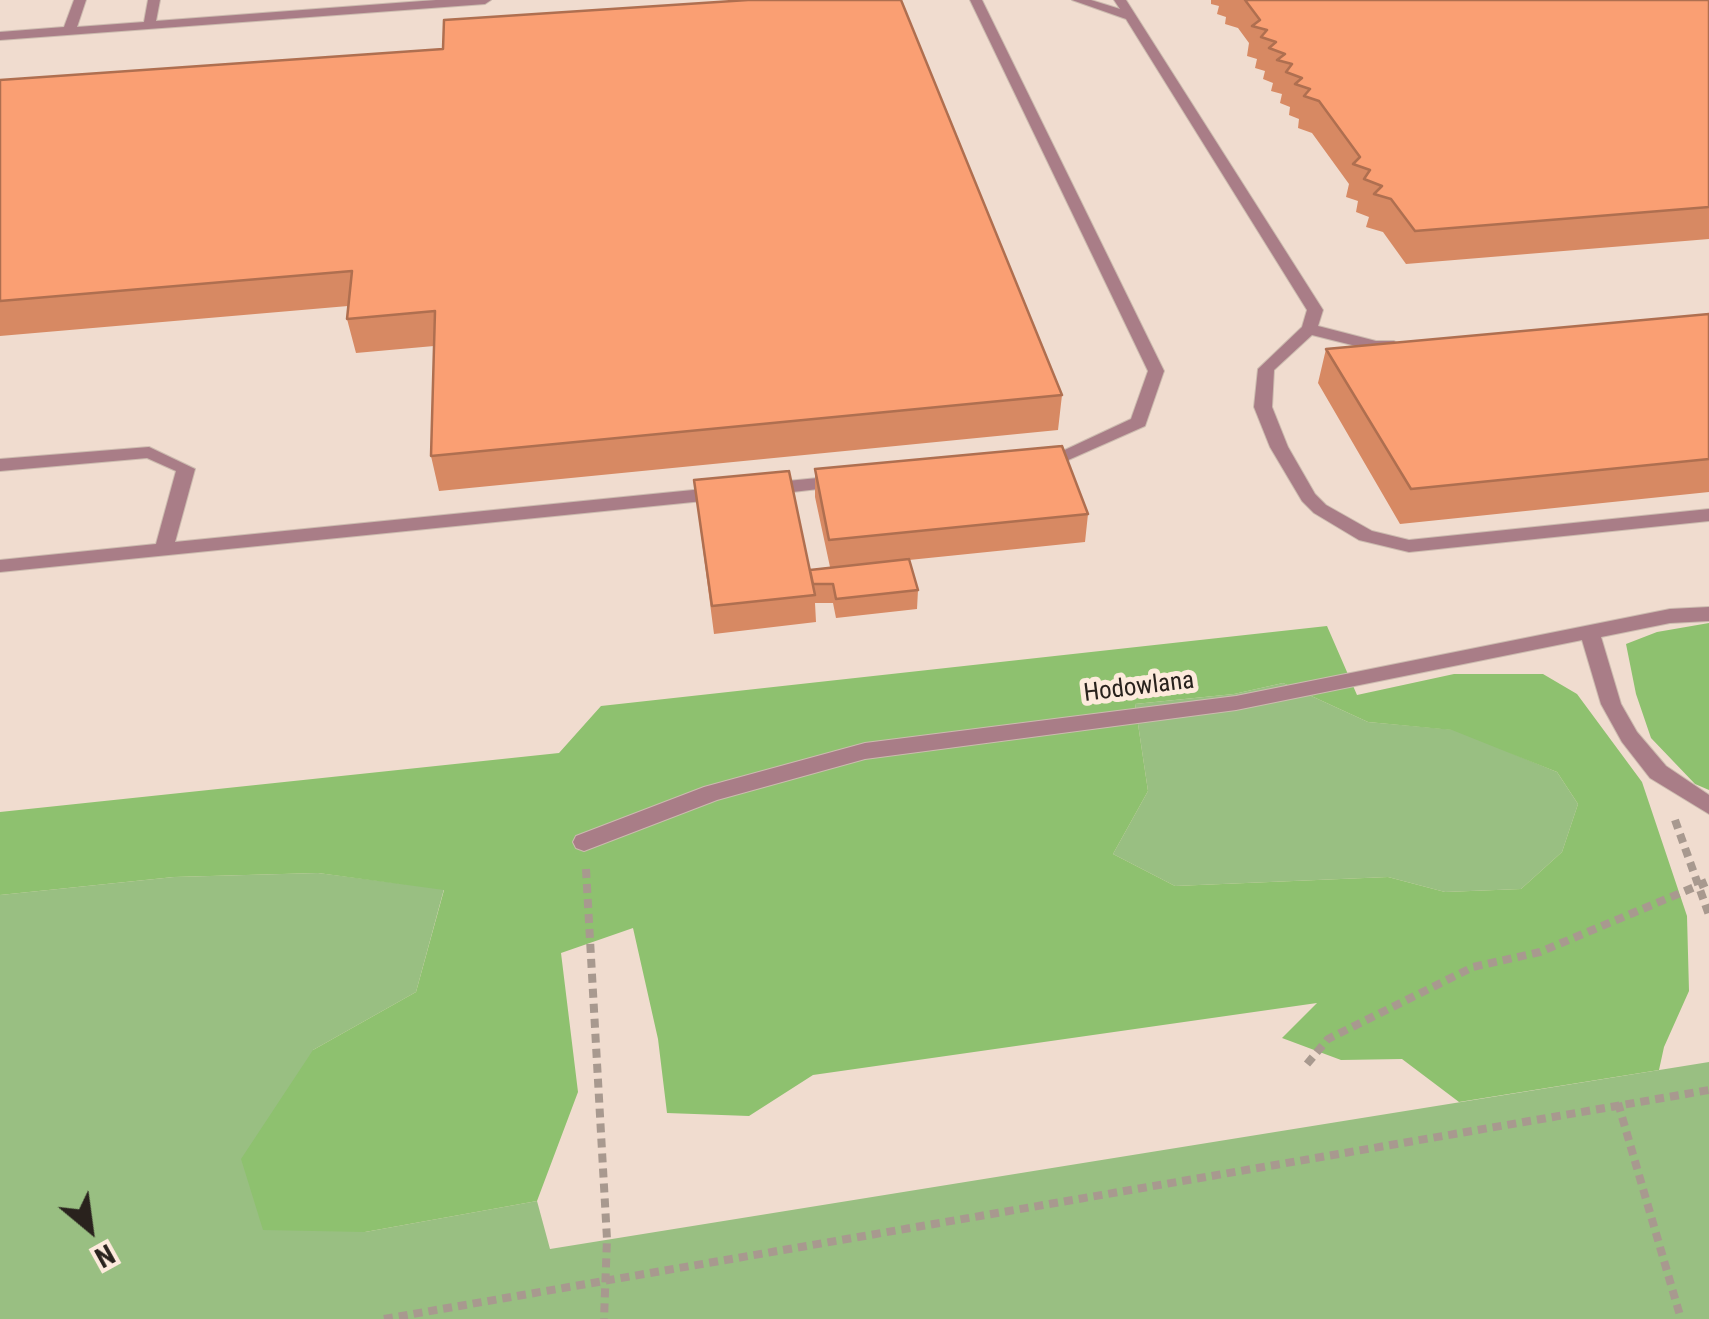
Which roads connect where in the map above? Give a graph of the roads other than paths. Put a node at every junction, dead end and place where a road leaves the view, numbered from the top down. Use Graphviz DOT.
graph roads {
  1 [pos="80,0"];
  2 [pos="154,0"];
  3 [pos="485,0"];
  4 [pos="976,0"];
  5 [pos="1078,0"];
  6 [pos="1120,0"];
  7 [pos="1132,17"];
  8 [pos="148,26"];
  9 [pos="70,32"];
  10 [pos="0,36"];
  11 [pos="1309,328"];
  12 [pos="1419,344"];
  13 [pos="1018,464"];
  14 [pos="0,465"];
  15 [pos="859,480"];
  16 [pos="1709,515"];
  17 [pos="164,549"];
  18 [pos="0,566"];
  19 [pos="1709,614"];
  20 [pos="1590,633"];
  21 [pos="1709,806"];
  22 [pos="584,842"];
  1 -- 9 [label="street"];
  2 -- 8 [label="street"];
  3 -- 8 [label="street"];
  4 -- 13 [label="street"];
  5 -- 7 [label="street"];
  6 -- 7 [label="street"];
  7 -- 11 [label="street"];
  8 -- 9 [label="street"];
  9 -- 10 [label="street"];
  11 -- 12 [label="street"];
  11 -- 16 [label="street"];
  14 -- 17 [label="street"];
  15 -- 17 [label="street"];
  17 -- 18 [label="street"];
  19 -- 20 [label="street, Hodowlana"];
  20 -- 21 [label="street"];
  20 -- 22 [label="street, Hodowlana"];
}
